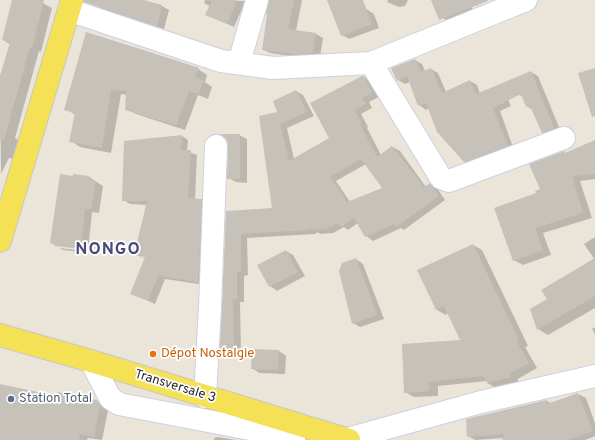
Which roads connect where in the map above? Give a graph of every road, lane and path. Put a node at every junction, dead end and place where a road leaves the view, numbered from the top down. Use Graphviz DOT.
graph roads {
  1 [pos="257,0"];
  2 [pos="526,0"];
  3 [pos="70,5"];
  4 [pos="239,63"];
  5 [pos="371,63"];
  6 [pos="564,138"];
  7 [pos="216,146"];
  8 [pos="0,241"];
  9 [pos="0,335"];
  10 [pos="91,361"];
  11 [pos="595,376"];
  12 [pos="205,397"];
  13 [pos="294,440"];
  14 [pos="348,440"];
  1 -- 4 [label="street"];
  2 -- 5 [label="street"];
  3 -- 4 [label="street"];
  3 -- 8 [label="main road"];
  4 -- 5 [label="street"];
  5 -- 6 [label="street"];
  7 -- 12 [label="street"];
  9 -- 10 [label="main road, Transversale 3"];
  10 -- 12 [label="main road, Transversale 3"];
  10 -- 13 [label="street"];
  11 -- 14 [label="street"];
  12 -- 14 [label="main road, Transversale 3"];
}
